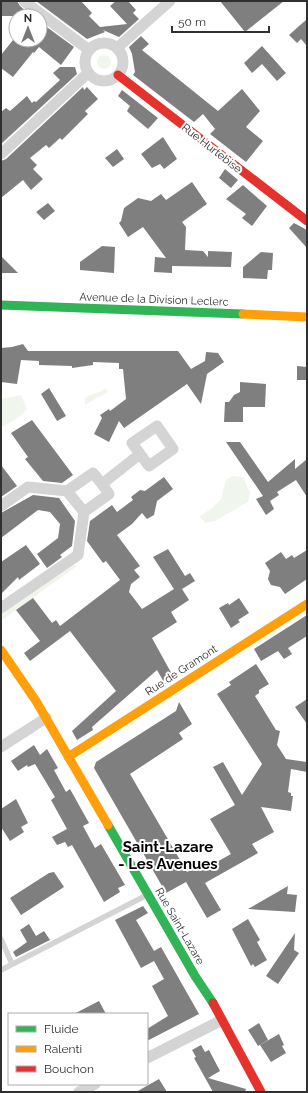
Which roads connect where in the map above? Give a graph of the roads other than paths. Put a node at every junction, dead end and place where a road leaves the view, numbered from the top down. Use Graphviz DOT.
graph roads {
  1 [pos="24,1"];
  2 [pos="170,1"];
  3 [pos="117,48"];
  4 [pos="89,50"];
  5 [pos="88,73"];
  6 [pos="118,75"];
  7 [pos="1,154"];
  8 [pos="307,221"];
  9 [pos="1,305"];
  10 [pos="307,317"];
  11 [pos="140,454"];
  12 [pos="102,484"];
  13 [pos="67,491"];
  14 [pos="1,506"];
  15 [pos="84,512"];
  16 [pos="307,604"];
  17 [pos="1,608"];
  18 [pos="1,650"];
  19 [pos="46,718"];
  20 [pos="1,747"];
  21 [pos="68,757"];
  22 [pos="149,894"];
  23 [pos="1,940"];
  24 [pos="12,964"];
  25 [pos="1,970"];
  26 [pos="222,1020"];
  27 [pos="148,1057"];
  28 [pos="93,1085"];
  29 [pos="79,1092"];
  30 [pos="261,1092"];
  1 -- 4 [label="street"];
  2 -- 3 [label="street"];
  3 -- 4 [label="street"];
  3 -- 6 [label="street"];
  4 -- 5 [label="street"];
  5 -- 6 [label="street"];
  5 -- 7 [label="street"];
  6 -- 8 [label="street, Rue Hurtebise"];
  9 -- 10 [label="street, Avenue de la Division Leclerc"];
  11 -- 12 [label="street"];
  12 -- 13 [label="street"];
  12 -- 15 [label="street"];
  13 -- 14 [label="street"];
  13 -- 15 [label="street"];
  15 -- 17 [label="street"];
  16 -- 21 [label="street, Rue de Gramont"];
  18 -- 19 [label="street, Rue Saint-Lazare"];
  19 -- 20 [label="street"];
  19 -- 21 [label="street, Rue Saint-Lazare"];
  21 -- 22 [label="street, Rue Saint-Lazare"];
  22 -- 24 [label="lane"];
  22 -- 26 [label="street, Rue Saint-Lazare"];
  23 -- 24 [label="lane"];
  24 -- 25 [label="lane"];
  26 -- 27 [label="street"];
  26 -- 30 [label="street, Rue Saint-Lazare"];
  28 -- 29 [label="street"];
}
